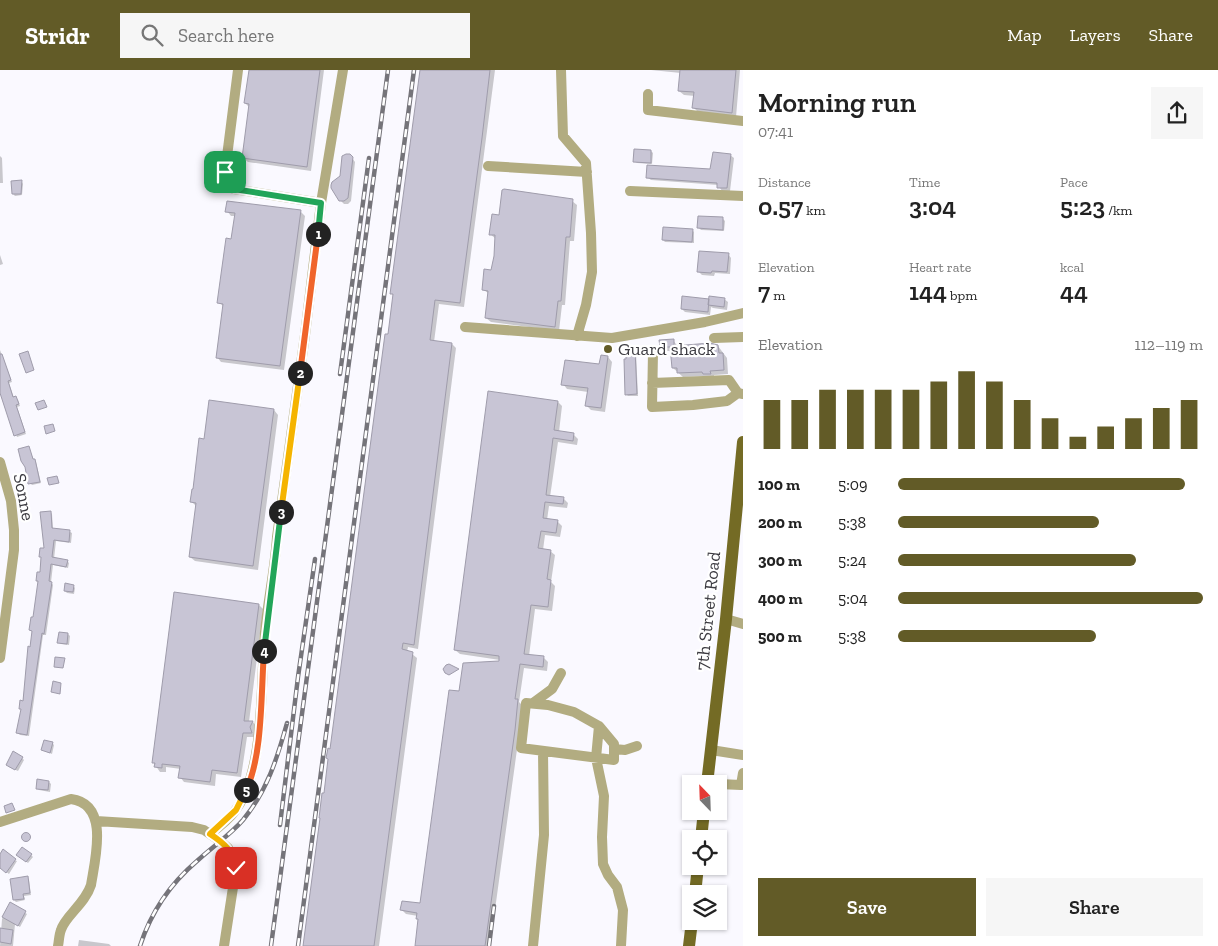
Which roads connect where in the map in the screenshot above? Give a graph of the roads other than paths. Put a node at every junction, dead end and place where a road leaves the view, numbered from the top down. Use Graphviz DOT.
graph roads {
  1 [pos="238,70"];
  2 [pos="343,70"];
  3 [pos="561,70"];
  4 [pos="648,94"];
  5 [pos="743,120"];
  6 [pos="488,166"];
  7 [pos="587,172"];
  8 [pos="630,191"];
  9 [pos="743,196"];
  10 [pos="321,203"];
  11 [pos="743,313"];
  12 [pos="465,327"];
  13 [pos="577,336"];
  14 [pos="743,337"];
  15 [pos="714,338"];
  16 [pos="653,352"];
  17 [pos="652,383"];
  18 [pos="740,393"];
  19 [pos="743,446"];
  20 [pos="0,462"];
  21 [pos="3,617"];
  22 [pos="726,619"];
  23 [pos="743,624"];
  24 [pos="0,658"];
  25 [pos="561,673"];
  26 [pos="533,703"];
  27 [pos="599,726"];
  28 [pos="614,746"];
  29 [pos="637,746"];
  30 [pos="711,750"];
  31 [pos="543,751"];
  32 [pos="743,755"];
  33 [pos="596,758"];
  34 [pos="743,773"];
  35 [pos="712,775"];
  36 [pos="728,785"];
  37 [pos="96,821"];
  38 [pos="0,822"];
  39 [pos="210,834"];
  40 [pos="691,930"];
  41 [pos="58,946"];
  42 [pos="224,946"];
  43 [pos="533,946"];
  44 [pos="621,946"];
  45 [pos="689,946"];
  1 -- 10 [label="street"];
  2 -- 10 [label="street"];
  3 -- 7 [label="street"];
  4 -- 5 [label="street"];
  6 -- 7 [label="street"];
  7 -- 13 [label="street"];
  8 -- 9 [label="street"];
  10 -- 39 [label="street"];
  11 -- 13 [label="street"];
  12 -- 13 [label="street"];
  14 -- 15 [label="street"];
  16 -- 17 [label="street"];
  17 -- 18 [label="street"];
  17 -- 18 [label="street"];
  19 -- 22 [label="main road, 7th Street Road"];
  20 -- 21 [label="street, Sonne"];
  21 -- 24 [label="street, Sonne"];
  22 -- 23 [label="street"];
  22 -- 30 [label="main road, 7th Street Road"];
  25 -- 26 [label="street"];
  26 -- 27 [label="street"];
  26 -- 31 [label="street"];
  27 -- 28 [label="street"];
  27 -- 33 [label="street"];
  28 -- 29 [label="street"];
  28 -- 33 [label="street"];
  30 -- 32 [label="street"];
  30 -- 35 [label="main road, 7th Street Road"];
  31 -- 33 [label="street"];
  31 -- 43 [label="street"];
  33 -- 44 [label="street"];
  34 -- 36 [label="street"];
  37 -- 38 [label="street"];
  37 -- 39 [label="street"];
  37 -- 41 [label="street"];
  39 -- 42 [label="street"];
  40 -- 45 [label="main road"];
}
